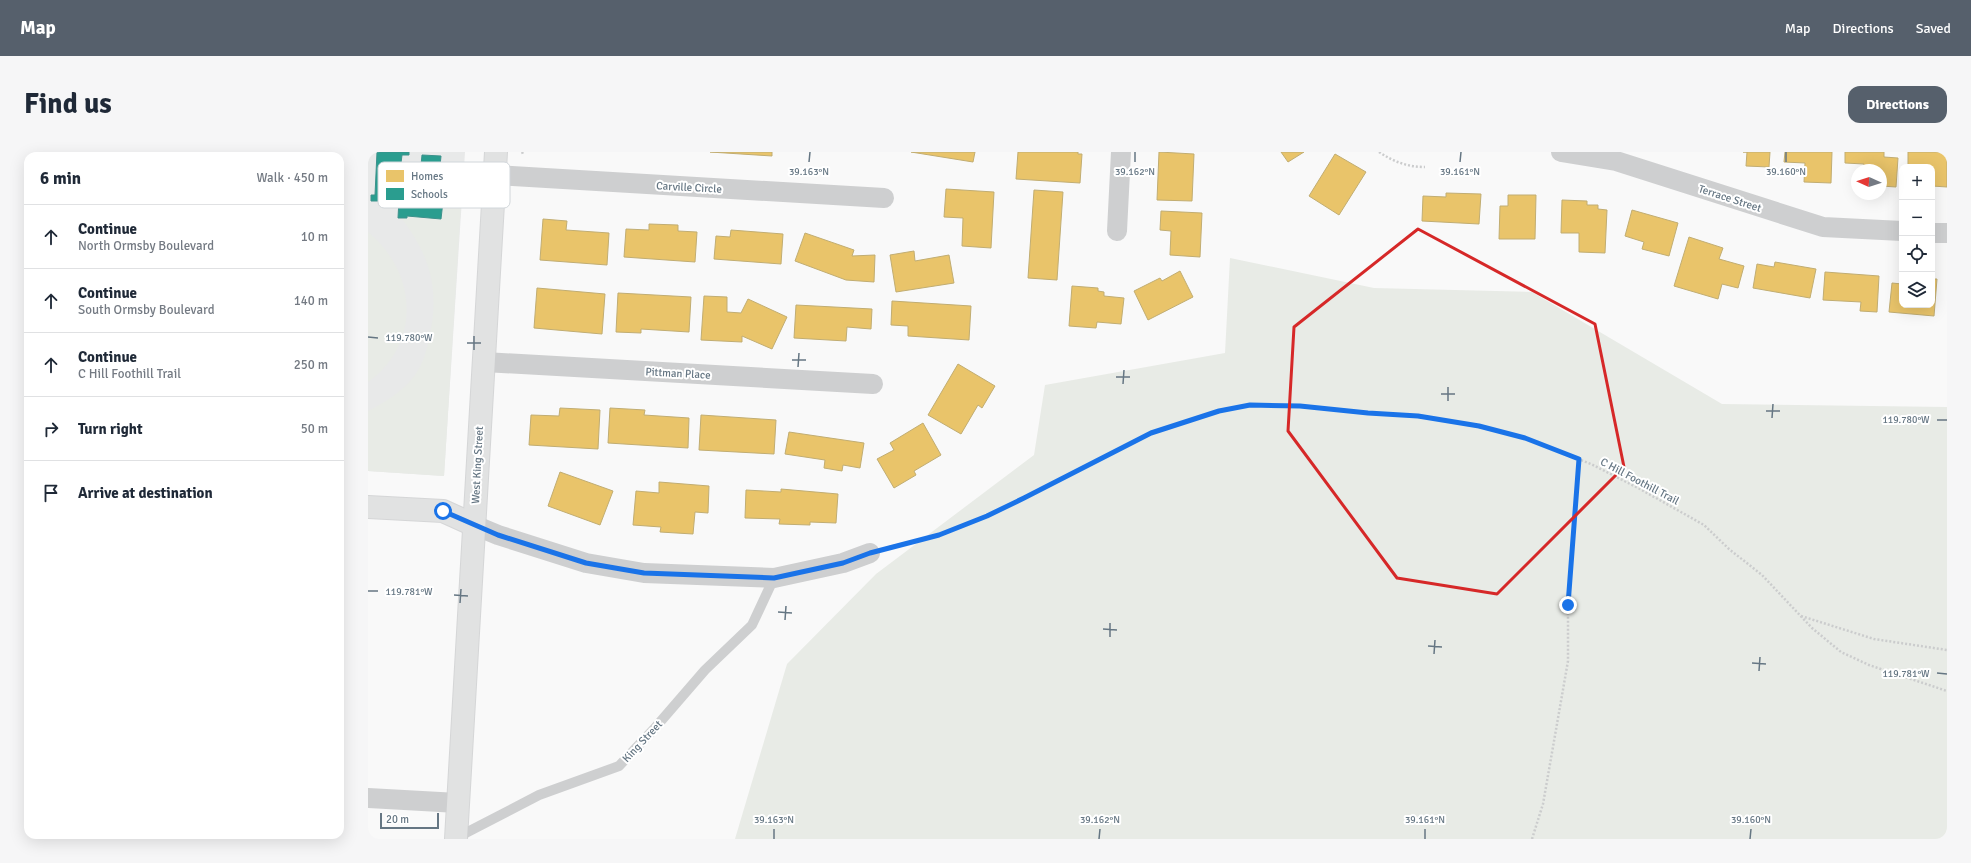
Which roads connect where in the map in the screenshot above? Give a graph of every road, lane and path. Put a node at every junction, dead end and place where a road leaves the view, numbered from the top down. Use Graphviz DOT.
graph roads {
  1 [pos="496,152"];
  2 [pos="1121,152"];
  3 [pos="1379,152"];
  4 [pos="1561,152"];
  5 [pos="1586,154"];
  6 [pos="495,162"];
  7 [pos="1425,168"];
  8 [pos="510,176"];
  9 [pos="884,198"];
  10 [pos="492,208"];
  11 [pos="1117,231"];
  12 [pos="1899,231"];
  13 [pos="1935,232"];
  14 [pos="1947,233"];
  15 [pos="484,362"];
  16 [pos="873,384"];
  17 [pos="1579,459"];
  18 [pos="368,507"];
  19 [pos="474,525"];
  20 [pos="870,553"];
  21 [pos="774,578"];
  22 [pos="1800,616"];
  23 [pos="1947,650"];
  24 [pos="1947,691"];
  25 [pos="368,798"];
  26 [pos="458,803"];
  27 [pos="456,838"];
  28 [pos="1532,839"];
  1 -- 6 [label="street, West King Street"];
  2 -- 11 [label="street"];
  3 -- 7 [label="path"];
  4 -- 5 [label="street, Terrace Street"];
  5 -- 12 [label="street, Terrace Street"];
  8 -- 9 [label="street, Carville Circle"];
  10 -- 15 [label="street, West King Street"];
  13 -- 14 [label="street"];
  15 -- 16 [label="street, Pittman Place"];
  15 -- 19 [label="street, West King Street"];
  17 -- 20 [label="path, C Hill Foothill Trail"];
  17 -- 22 [label="path, C Hill Foothill Trail"];
  17 -- 28 [label="path"];
  18 -- 19 [label="street"];
  19 -- 21 [label="street"];
  19 -- 26 [label="street, West King Street"];
  20 -- 21 [label="street"];
  21 -- 27 [label="lane, King Street"];
  22 -- 23 [label="path"];
  22 -- 24 [label="path, C Hill Foothill Trail"];
  25 -- 26 [label="street"];
  26 -- 27 [label="street, West King Street"];
}
